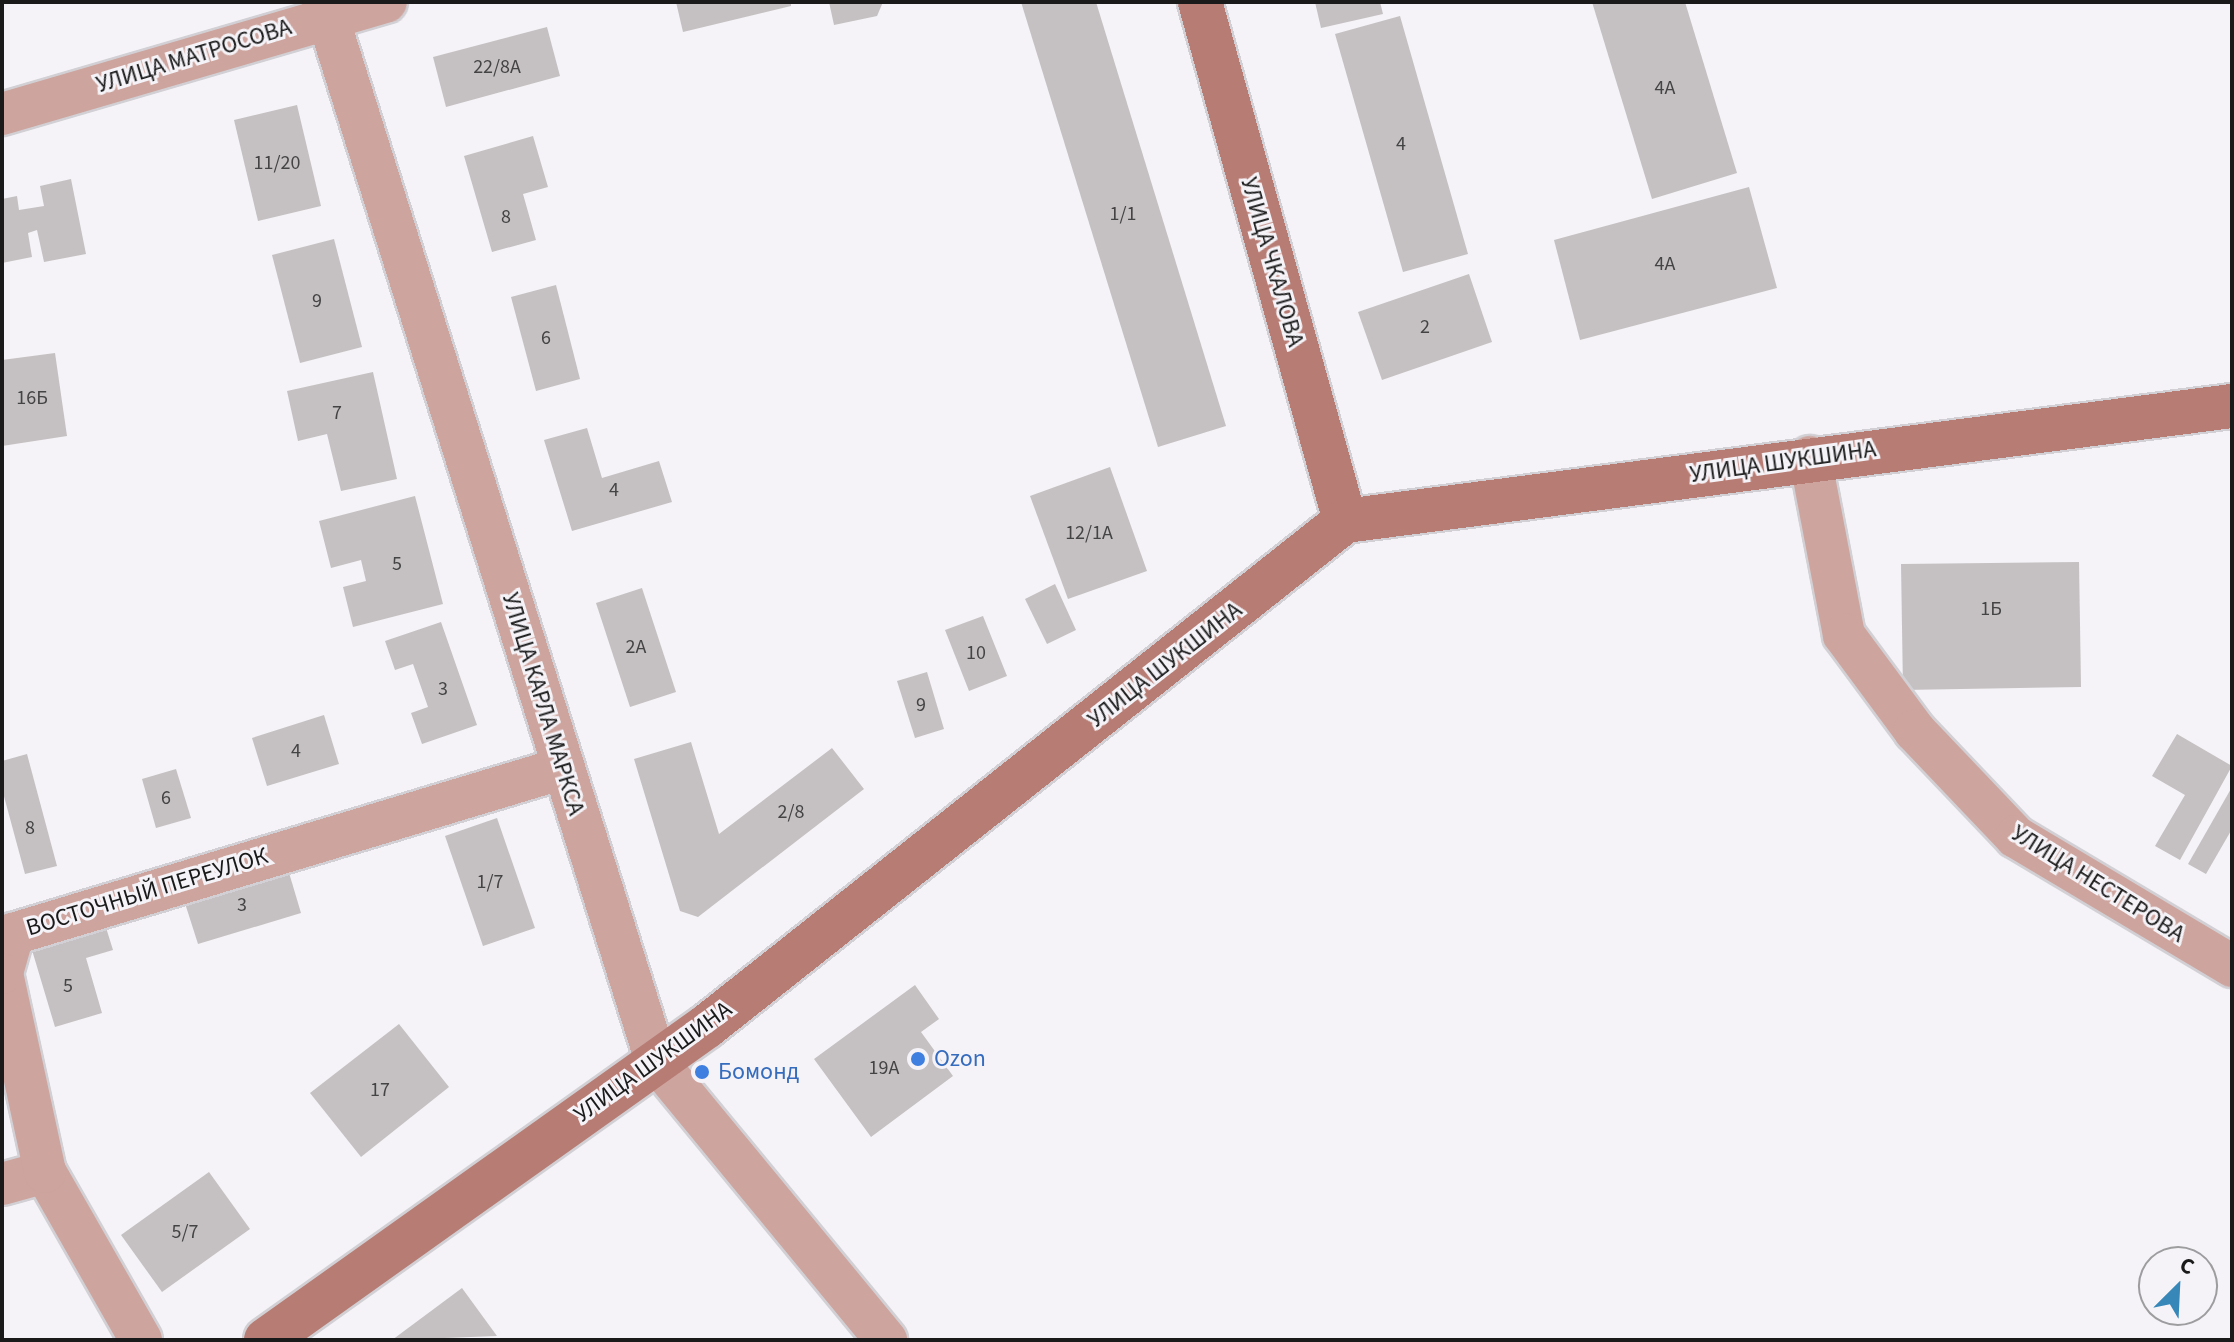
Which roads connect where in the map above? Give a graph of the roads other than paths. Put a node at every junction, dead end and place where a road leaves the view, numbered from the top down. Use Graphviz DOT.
graph roads {
  1 [pos="386,2"];
  2 [pos="1200,2"];
  3 [pos="325,9"];
  4 [pos="2,114"];
  5 [pos="2232,406"];
  6 [pos="1810,457"];
  7 [pos="1345,521"];
  8 [pos="563,768"];
  9 [pos="2232,966"];
  10 [pos="656,1061"];
  11 [pos="45,1172"];
  12 [pos="2,1184"];
  13 [pos="141,1340"];
  14 [pos="266,1340"];
  15 [pos="886,1340"];
  1 -- 3 [label="street, УЛИЦА МАТРОСОВА"];
  2 -- 7 [label="street, УЛИЦА ЧКАЛОВА"];
  3 -- 4 [label="street, УЛИЦА МАТРОСОВА"];
  3 -- 8 [label="street, УЛИЦА КАРЛА МАРКСА"];
  5 -- 6 [label="street, УЛИЦА ШУКШИНА"];
  6 -- 7 [label="street, УЛИЦА ШУКШИНА"];
  6 -- 9 [label="street, УЛИЦА НЕСТЕРОВА"];
  7 -- 10 [label="street, УЛИЦА ШУКШИНА"];
  8 -- 10 [label="street, УЛИЦА КАРЛА МАРКСА"];
  8 -- 11 [label="street, ВОСТОЧНЫЙ ПЕРЕУЛОК"];
  10 -- 14 [label="street, УЛИЦА ШУКШИНА"];
  10 -- 15 [label="street, УЛИЦА КАРЛА МАРКСА"];
  11 -- 12 [label="street"];
  11 -- 13 [label="street, ВОСТОЧНЫЙ ПЕРЕУЛОК"];
}
